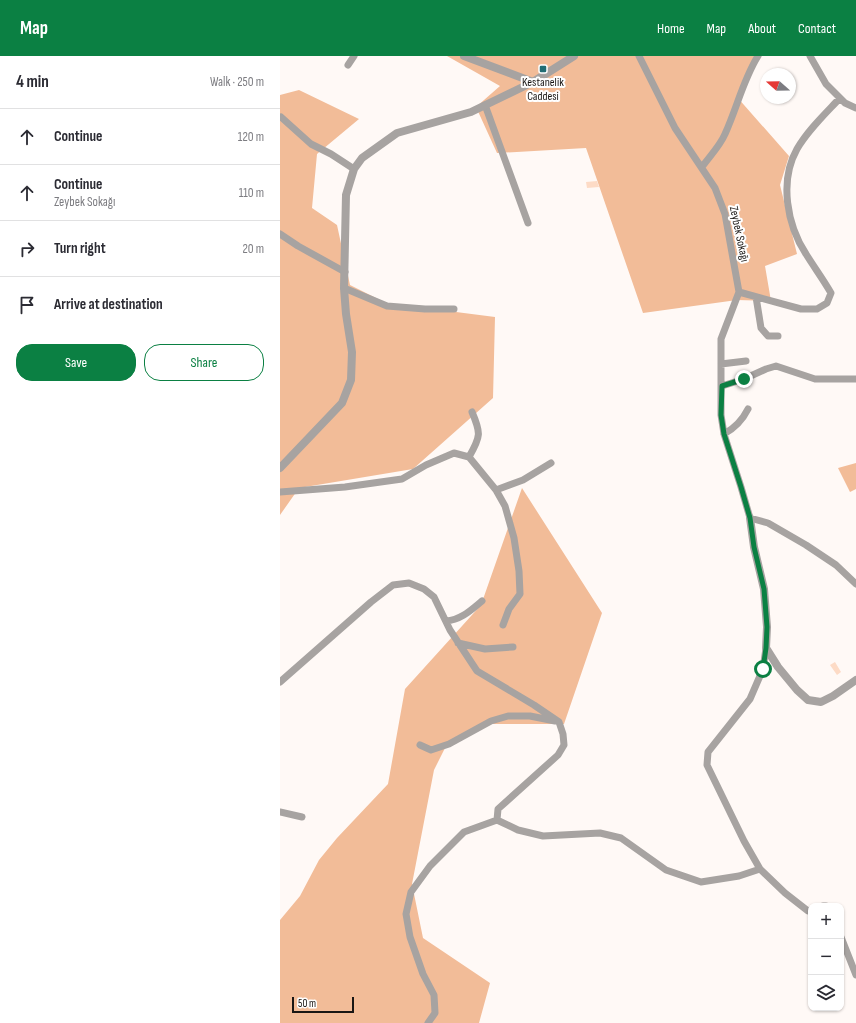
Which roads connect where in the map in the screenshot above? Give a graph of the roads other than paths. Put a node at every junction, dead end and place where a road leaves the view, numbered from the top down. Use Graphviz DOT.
graph roads {
  1 [pos="354,56"];
  2 [pos="464,56"];
  3 [pos="574,56"];
  4 [pos="639,56"];
  5 [pos="758,56"];
  6 [pos="810,56"];
  7 [pos="348,65"];
  8 [pos="533,82"];
  9 [pos="840,98"];
  10 [pos="485,105"];
  11 [pos="856,108"];
  12 [pos="281,117"];
  13 [pos="702,167"];
  14 [pos="354,169"];
  15 [pos="528,223"];
  16 [pos="280,234"];
  17 [pos="345,272"];
  18 [pos="344,288"];
  19 [pos="739,292"];
  20 [pos="756,297"];
  21 [pos="454,309"];
  22 [pos="778,336"];
  23 [pos="746,362"];
  24 [pos="722,364"];
  25 [pos="856,379"];
  26 [pos="722,386"];
  27 [pos="748,409"];
  28 [pos="472,412"];
  29 [pos="724,434"];
  30 [pos="469,457"];
  31 [pos="551,462"];
  32 [pos="280,468"];
  33 [pos="496,490"];
  34 [pos="280,492"];
  35 [pos="750,518"];
  36 [pos="856,584"];
  37 [pos="482,601"];
  38 [pos="446,621"];
  39 [pos="503,625"];
  40 [pos="458,643"];
  41 [pos="513,647"];
  42 [pos="766,648"];
  43 [pos="856,680"];
  44 [pos="280,682"];
  45 [pos="559,722"];
  46 [pos="420,745"];
  47 [pos="280,812"];
  48 [pos="302,818"];
  49 [pos="497,820"];
  50 [pos="760,868"];
  51 [pos="808,911"];
  52 [pos="842,939"];
  53 [pos="856,975"];
  54 [pos="428,1023"];
  1 -- 7 [label="street"];
  2 -- 8 [label="street"];
  3 -- 8 [label="street"];
  4 -- 13 [label="street, Zeybek Sokağı"];
  5 -- 13 [label="street"];
  6 -- 9 [label="street"];
  8 -- 10 [label="street"];
  9 -- 11 [label="street"];
  9 -- 20 [label="street"];
  10 -- 14 [label="street"];
  10 -- 15 [label="street"];
  12 -- 14 [label="street"];
  13 -- 19 [label="street, Zeybek Sokağı"];
  14 -- 17 [label="street"];
  16 -- 17 [label="street"];
  17 -- 18 [label="street"];
  18 -- 21 [label="street"];
  18 -- 32 [label="street"];
  19 -- 20 [label="street"];
  19 -- 24 [label="street"];
  20 -- 22 [label="street"];
  23 -- 24 [label="street"];
  24 -- 26 [label="street"];
  25 -- 26 [label="street"];
  26 -- 29 [label="street"];
  27 -- 29 [label="street"];
  28 -- 30 [label="street"];
  29 -- 35 [label="street"];
  30 -- 33 [label="street"];
  30 -- 34 [label="street"];
  31 -- 33 [label="street"];
  33 -- 39 [label="street"];
  35 -- 36 [label="street"];
  35 -- 42 [label="street"];
  37 -- 38 [label="street"];
  38 -- 40 [label="street"];
  38 -- 44 [label="street"];
  40 -- 41 [label="street"];
  40 -- 45 [label="street"];
  42 -- 43 [label="street"];
  42 -- 50 [label="street"];
  45 -- 46 [label="street"];
  45 -- 49 [label="street"];
  47 -- 48 [label="street"];
  49 -- 50 [label="street"];
  49 -- 54 [label="street"];
  50 -- 51 [label="street"];
  52 -- 53 [label="street"];
}
